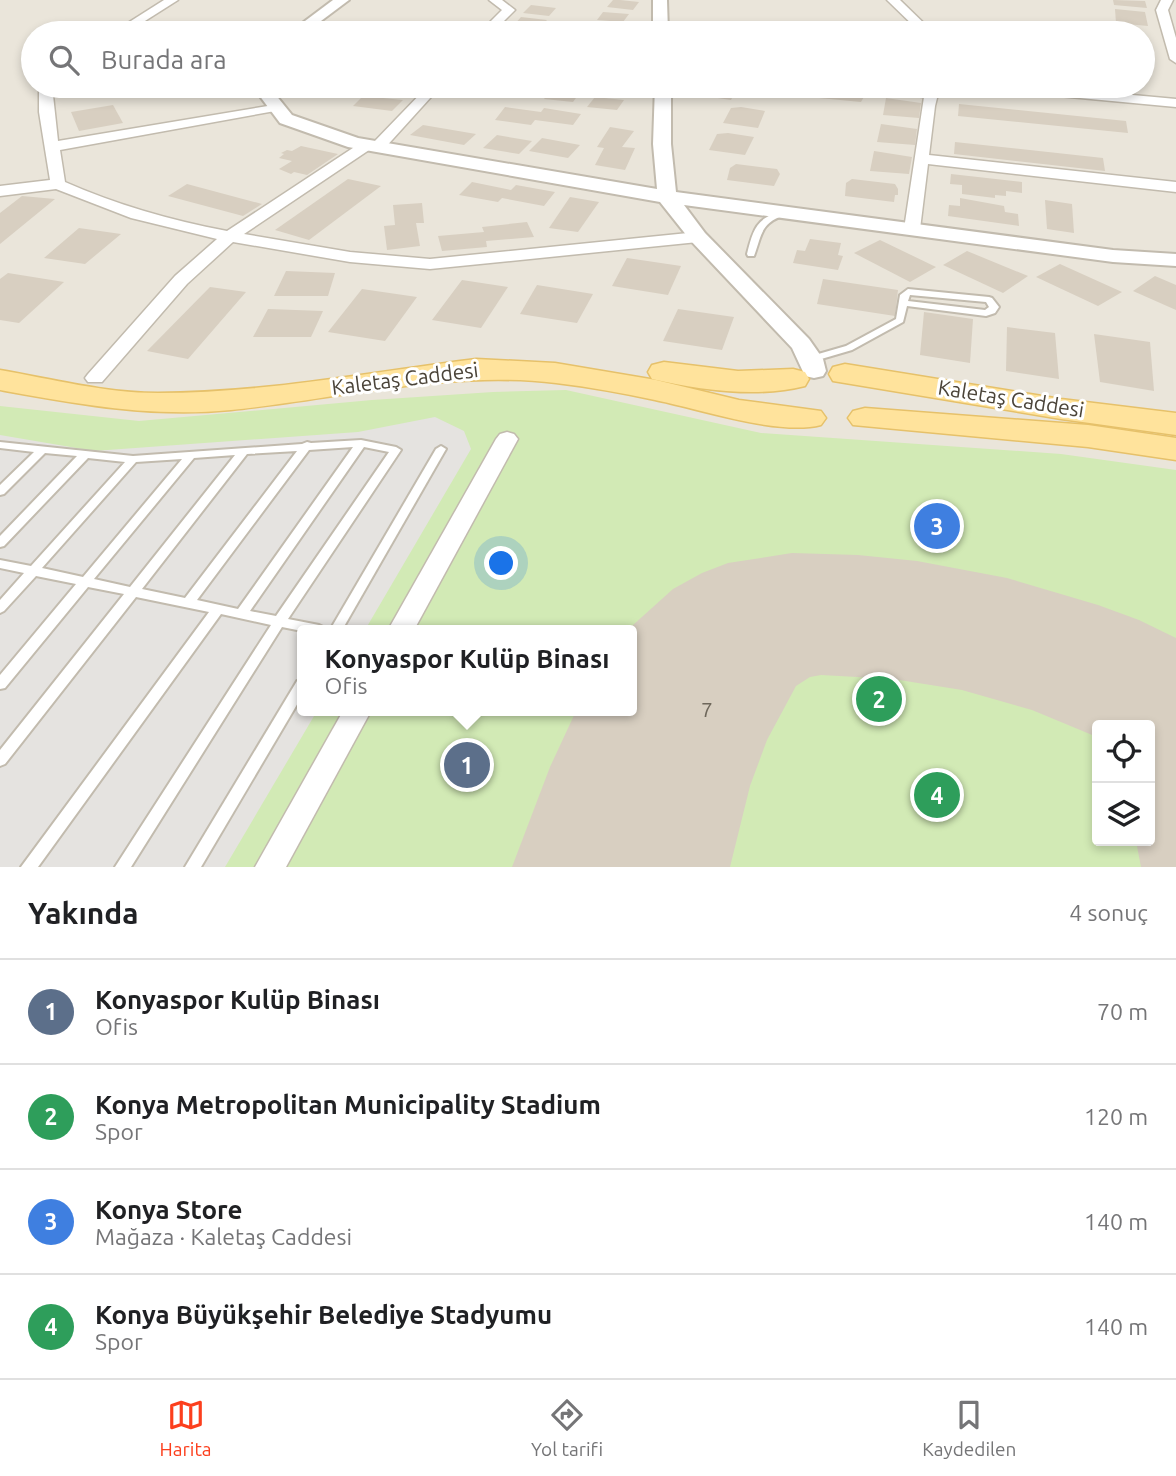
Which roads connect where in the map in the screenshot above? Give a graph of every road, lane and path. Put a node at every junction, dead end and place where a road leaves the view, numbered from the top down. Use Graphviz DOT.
graph roads {
  1 [pos="172,0"];
  2 [pos="342,0"];
  3 [pos="495,0"];
  4 [pos="660,0"];
  5 [pos="893,0"];
  6 [pos="1167,0"];
  7 [pos="138,21"];
  8 [pos="313,21"];
  9 [pos="498,21"];
  10 [pos="661,21"];
  11 [pos="915,21"];
  12 [pos="1176,59"];
  13 [pos="45,98"];
  14 [pos="269,98"];
  15 [pos="422,98"];
  16 [pos="663,98"];
  17 [pos="932,98"];
  18 [pos="1123,98"];
  19 [pos="1176,103"];
  20 [pos="275,107"];
  21 [pos="372,146"];
  22 [pos="52,147"];
  23 [pos="922,159"];
  24 [pos="58,184"];
  25 [pos="1176,187"];
  26 [pos="0,191"];
  27 [pos="667,197"];
  28 [pos="784,213"];
  29 [pos="912,229"];
  30 [pos="230,236"];
  31 [pos="698,237"];
  32 [pos="751,254"];
  33 [pos="1176,260"];
  34 [pos="904,303"];
  35 [pos="816,371"];
  36 [pos="94,378"];
  37 [pos="2,379"];
  38 [pos="809,418"];
  39 [pos="865,418"];
  40 [pos="1176,424"];
  41 [pos="507,439"];
  42 [pos="361,443"];
  43 [pos="0,445"];
  44 [pos="307,446"];
  45 [pos="442,449"];
  46 [pos="1176,449"];
  47 [pos="42,450"];
  48 [pos="244,450"];
  49 [pos="192,454"];
  50 [pos="84,455"];
  51 [pos="133,459"];
  52 [pos="0,491"];
  53 [pos="0,543"];
  54 [pos="0,564"];
  55 [pos="33,571"];
  56 [pos="88,582"];
  57 [pos="134,592"];
  58 [pos="188,603"];
  59 [pos="0,608"];
  60 [pos="218,609"];
  61 [pos="241,614"];
  62 [pos="279,622"];
  63 [pos="338,625"];
  64 [pos="404,625"];
  65 [pos="297,626"];
  66 [pos="0,684"];
  67 [pos="297,695"];
  68 [pos="354,716"];
  69 [pos="0,760"];
  70 [pos="29,867"];
  71 [pos="123,867"];
  72 [pos="193,867"];
  73 [pos="270,867"];
  1 -- 7 [label="street"];
  2 -- 8 [label="street"];
  3 -- 9 [label="street"];
  4 -- 10 [label="street"];
  5 -- 11 [label="street"];
  6 -- 12 [label="street"];
  13 -- 22 [label="street"];
  14 -- 20 [label="street"];
  15 -- 21 [label="street"];
  16 -- 27 [label="street"];
  17 -- 23 [label="street"];
  18 -- 19 [label="street"];
  20 -- 21 [label="street"];
  20 -- 22 [label="street"];
  21 -- 27 [label="street"];
  21 -- 30 [label="street"];
  22 -- 24 [label="street"];
  23 -- 25 [label="street"];
  23 -- 29 [label="street"];
  24 -- 26 [label="street"];
  24 -- 30 [label="street"];
  27 -- 28 [label="street"];
  27 -- 31 [label="street"];
  28 -- 29 [label="street"];
  28 -- 32 [label="lane"];
  29 -- 33 [label="street"];
  30 -- 31 [label="street"];
  30 -- 36 [label="street"];
  31 -- 35 [label="street"];
  34 -- 34 [label="lane"];
  34 -- 35 [label="lane"];
  35 -- 36 [label="main road, Kaletaş Caddesi"];
  35 -- 38 [label="main road"];
  35 -- 39 [label="main road"];
  35 -- 40 [label="main road, Kaletaş Caddesi"];
  36 -- 37 [label="main road, Kaletaş Caddesi"];
  37 -- 38 [label="main road, Kaletaş Caddesi"];
  38 -- 39 [label="main road, Kaletaş Caddesi"];
  39 -- 46 [label="main road, Kaletaş Caddesi"];
  41 -- 64 [label="street"];
  42 -- 44 [label="lane"];
  42 -- 61 [label="lane"];
  42 -- 62 [label="lane"];
  43 -- 47 [label="lane"];
  44 -- 48 [label="lane"];
  44 -- 58 [label="lane"];
  45 -- 63 [label="lane"];
  47 -- 50 [label="lane"];
  47 -- 52 [label="lane"];
  48 -- 49 [label="lane"];
  48 -- 57 [label="lane"];
  49 -- 51 [label="lane"];
  49 -- 56 [label="lane"];
  50 -- 51 [label="lane"];
  50 -- 53 [label="lane"];
  51 -- 55 [label="lane"];
  54 -- 55 [label="lane"];
  55 -- 56 [label="lane"];
  55 -- 59 [label="lane"];
  56 -- 57 [label="lane"];
  56 -- 66 [label="lane"];
  57 -- 58 [label="lane"];
  57 -- 69 [label="lane"];
  58 -- 60 [label="lane"];
  60 -- 61 [label="lane"];
  60 -- 70 [label="lane"];
  61 -- 62 [label="lane"];
  62 -- 65 [label="lane"];
  62 -- 71 [label="lane"];
  67 -- 72 [label="lane"];
  68 -- 73 [label="street"];
}
